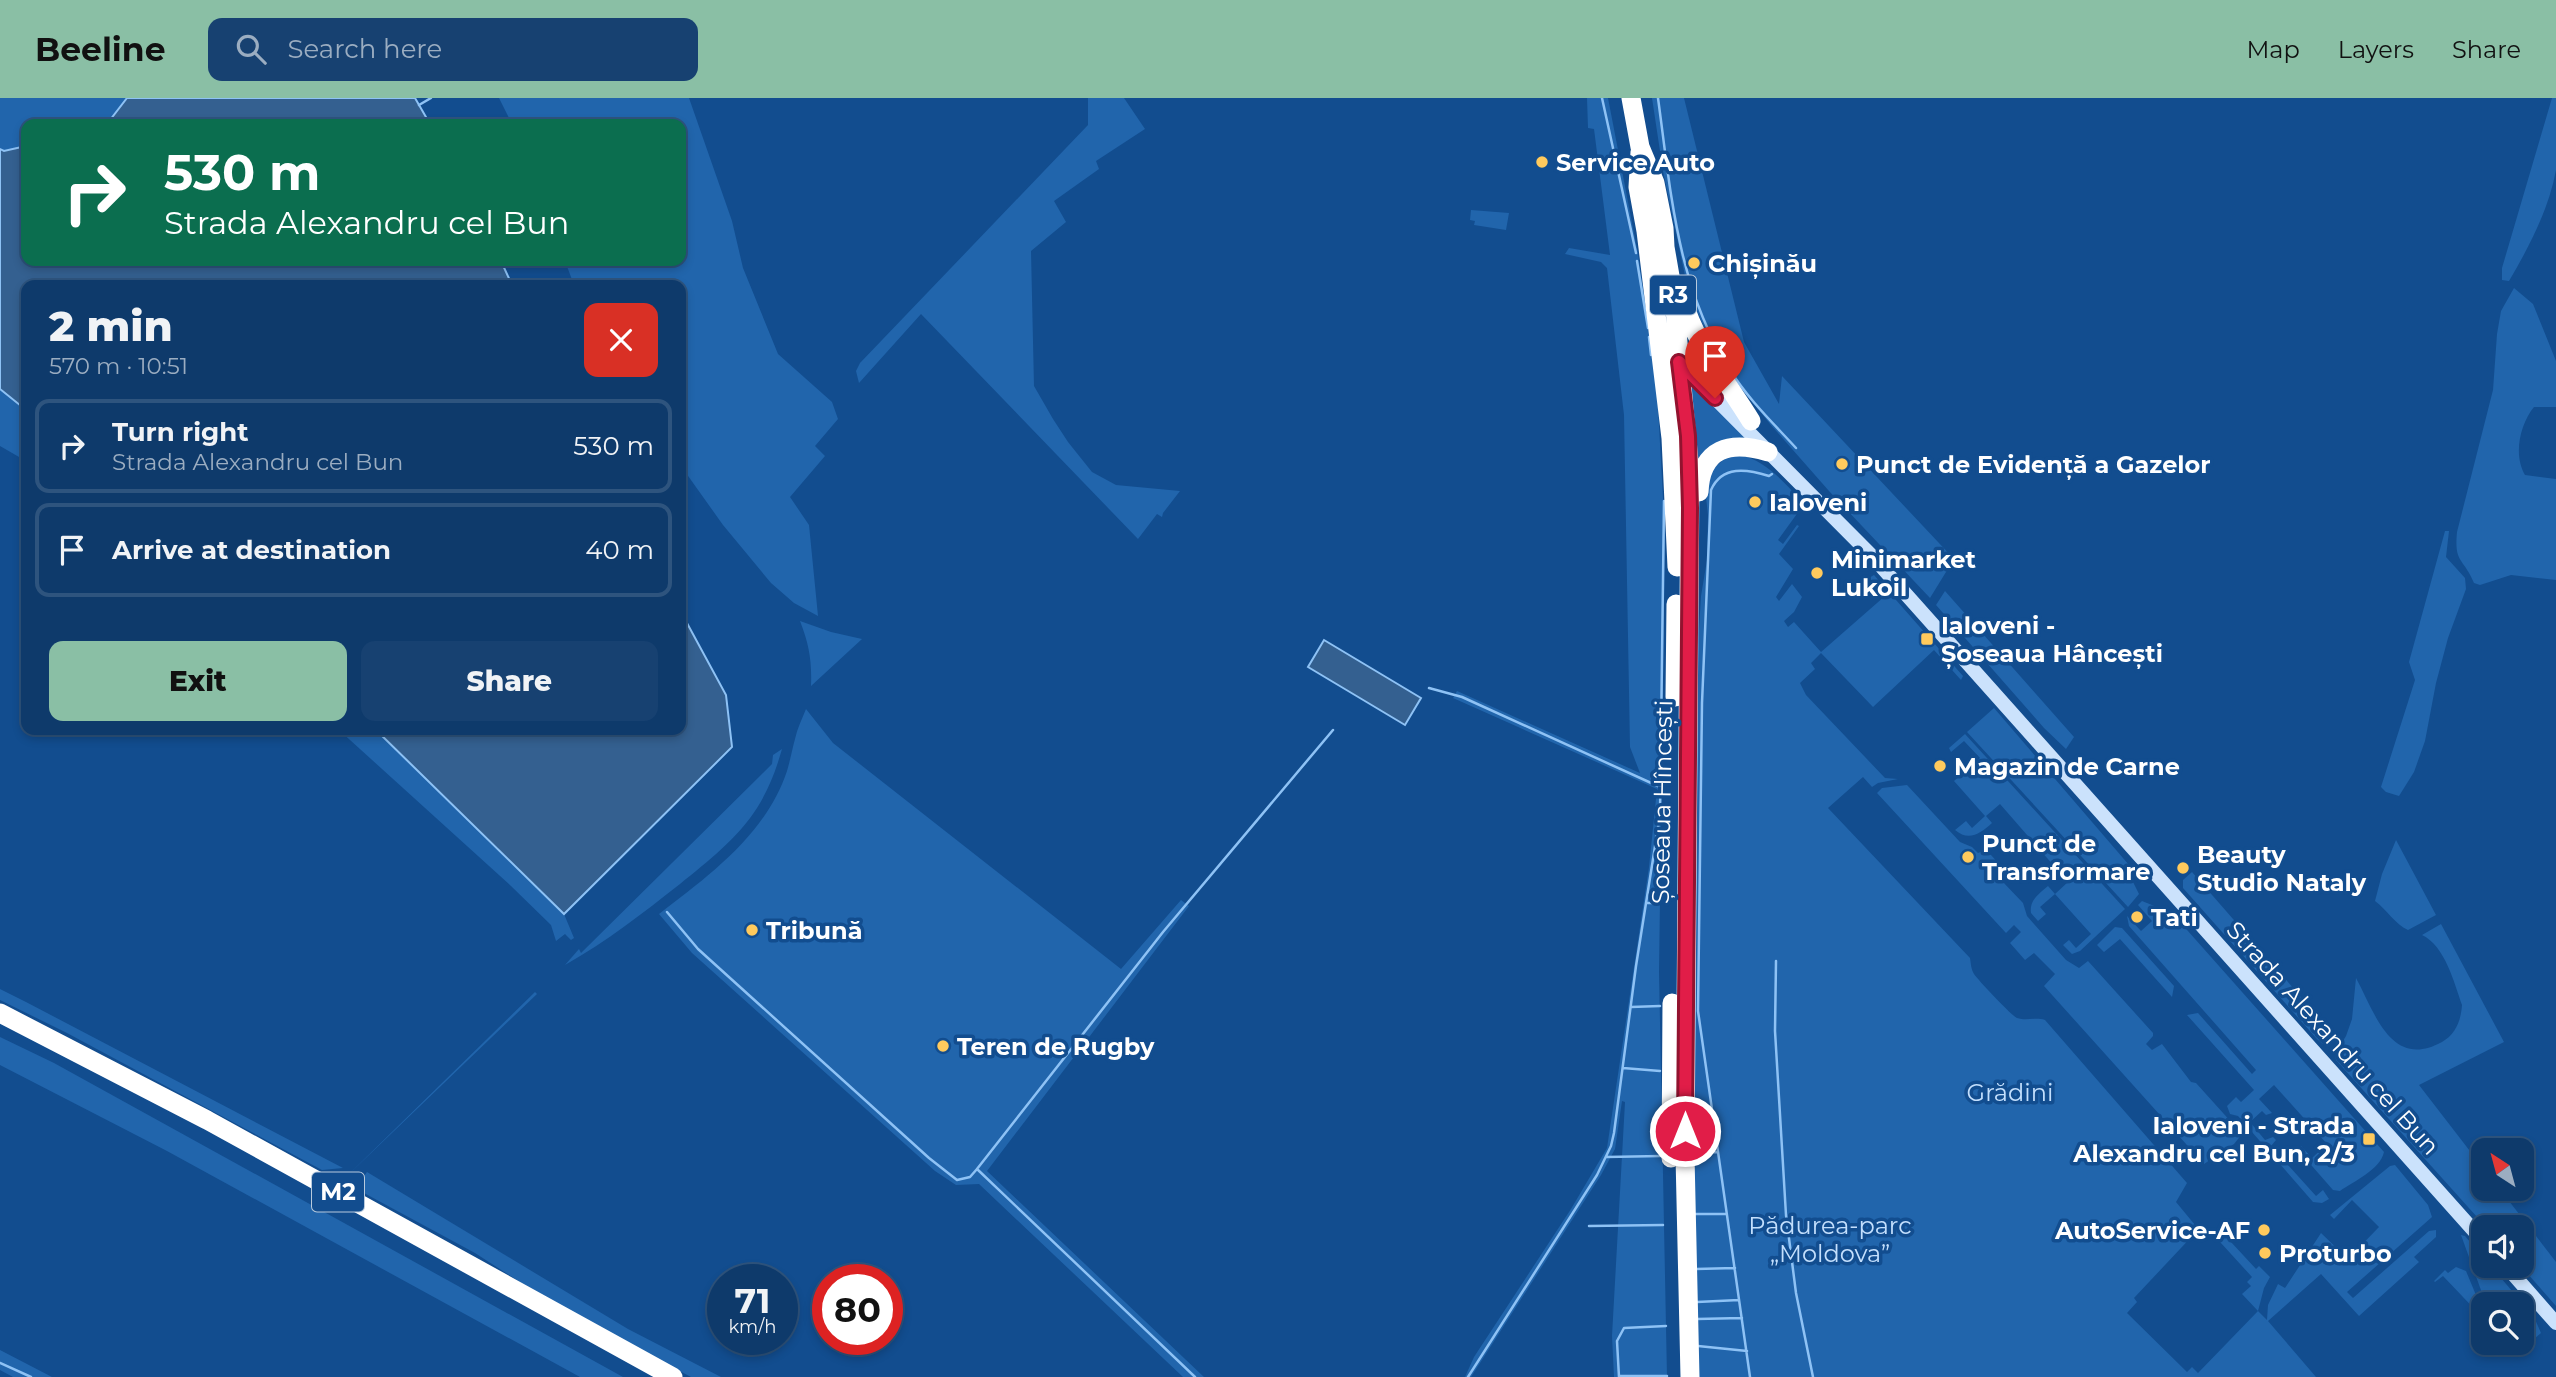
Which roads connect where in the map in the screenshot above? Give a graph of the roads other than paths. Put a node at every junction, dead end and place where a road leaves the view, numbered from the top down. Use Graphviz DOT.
graph roads {
  1 [pos="1631,98"];
  2 [pos="1652,236"];
  3 [pos="1678,363"];
  4 [pos="1666,384"];
  5 [pos="1751,421"];
  6 [pos="1768,452"];
  7 [pos="1811,492"];
  8 [pos="1678,559"];
  9 [pos="1688,745"];
  10 [pos="0,1013"];
  11 [pos="0,1028"];
  12 [pos="2471,1228"];
  13 [pos="2516,1278"];
  14 [pos="2556,1323"];
  15 [pos="646,1377"];
  16 [pos="673,1377"];
  17 [pos="1676,1377"];
  18 [pos="1690,1377"];
  1 -- 2 [label="highway, R3"];
  2 -- 3 [label="highway, R3"];
  2 -- 4 [label="highway, Șoseaua Hîncești / R3"];
  2 -- 5 [label="highway, R3"];
  3 -- 4 [label="highway"];
  3 -- 5 [label="main road, Strada Alexandru cel Bun"];
  3 -- 6 [label="main road, Strada Alexandru cel Bun"];
  3 -- 8 [label="highway, R3"];
  3 -- 9 [label="highway, Șoseaua Hîncești / R3"];
  4 -- 8 [label="highway, Șoseaua Hîncești / R3"];
  5 -- 7 [label="main road, Strada Alexandru cel Bun"];
  6 -- 7 [label="main road, Strada Alexandru cel Bun"];
  6 -- 9 [label="highway, R3"];
  7 -- 12 [label="main road, Strada Alexandru cel Bun"];
  8 -- 17 [label="highway, Șoseaua Hîncești / R3"];
  9 -- 18 [label="highway, Șoseaua Hîncești / R3"];
  10 -- 16 [label="highway, M2"];
  11 -- 15 [label="highway, M2"];
  13 -- 14 [label="main road"];
}
